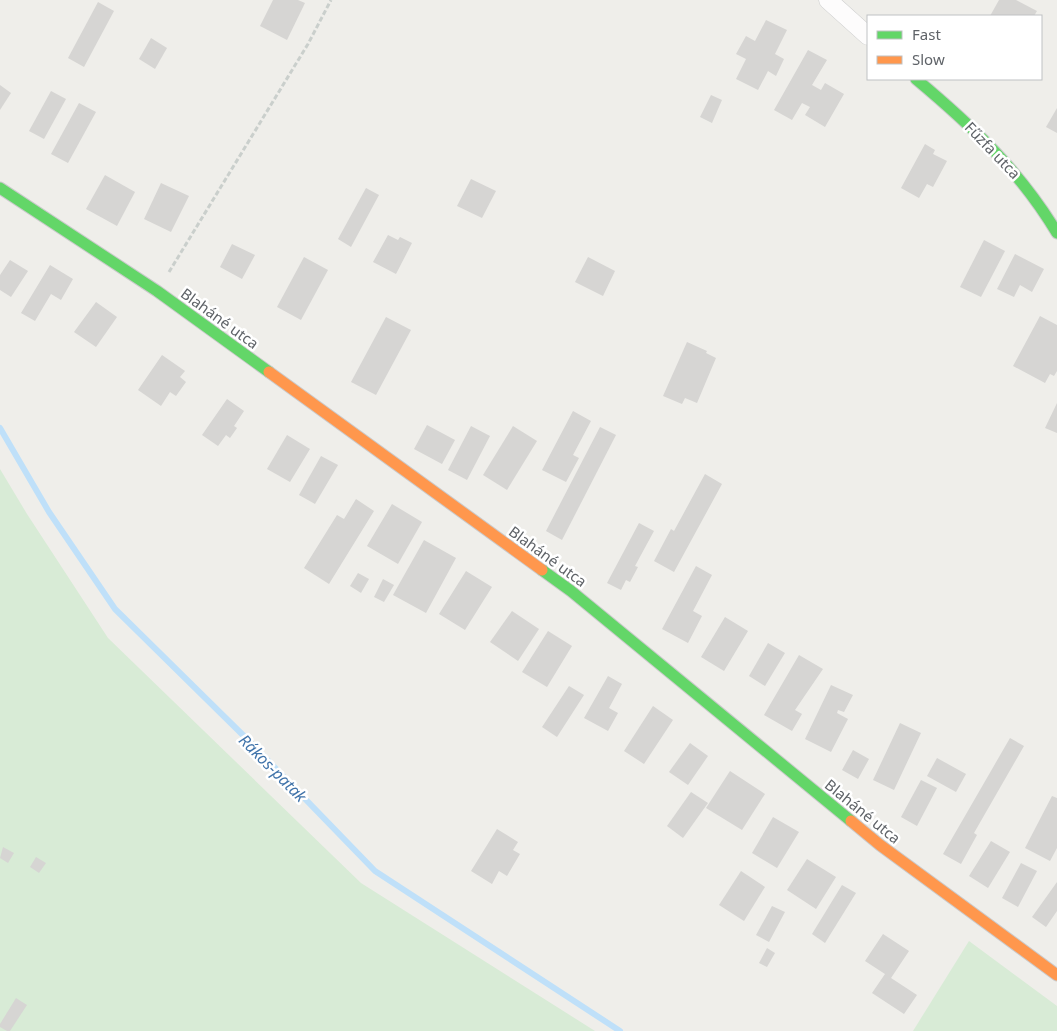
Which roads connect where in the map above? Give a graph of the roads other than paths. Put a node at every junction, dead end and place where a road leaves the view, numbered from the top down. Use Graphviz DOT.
graph roads {
  1 [pos="828,0"];
  2 [pos="867,35"];
  3 [pos="917,80"];
  4 [pos="0,188"];
  5 [pos="1057,233"];
  6 [pos="1057,975"];
  1 -- 2 [label="street"];
  3 -- 5 [label="street, Fűzfa utca"];
  4 -- 6 [label="street, Blaháné utca"];
}
